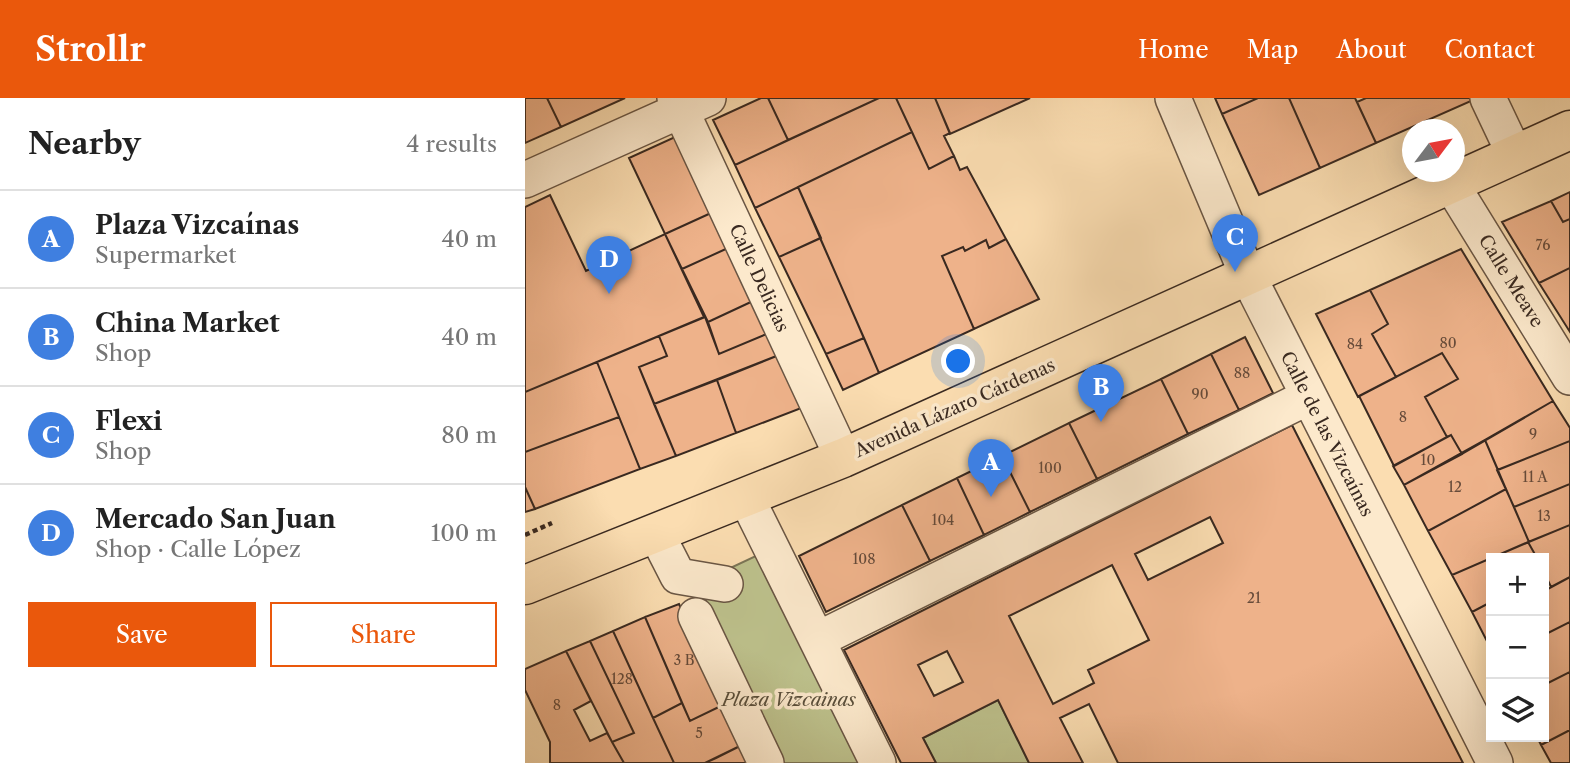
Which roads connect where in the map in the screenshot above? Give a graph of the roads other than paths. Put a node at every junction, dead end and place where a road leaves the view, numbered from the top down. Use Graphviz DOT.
graph roads {
  1 [pos="1173,98"];
  2 [pos="1488,98"];
  3 [pos="688,102"];
  4 [pos="1570,130"];
  5 [pos="1515,155"];
  6 [pos="525,180"];
  7 [pos="1451,184"];
  8 [pos="1248,276"];
  9 [pos="1570,377"];
  10 [pos="1308,397"];
  11 [pos="843,458"];
  12 [pos="746,496"];
  13 [pos="656,533"];
  14 [pos="725,584"];
  15 [pos="525,585"];
  16 [pos="697,616"];
  17 [pos="817,640"];
  18 [pos="766,763"];
  19 [pos="878,763"];
  20 [pos="1495,763"];
  1 -- 8 [label="street, Calle de las Vizcaínas"];
  2 -- 5 [label="street"];
  3 -- 6 [label="street"];
  3 -- 11 [label="street, Calle Delicias"];
  4 -- 5 [label="main road, Avenida Lázaro Cárdenas"];
  5 -- 7 [label="main road, Avenida Lázaro Cárdenas"];
  7 -- 8 [label="main road, Avenida Lázaro Cárdenas"];
  7 -- 9 [label="street, Calle Meave"];
  8 -- 10 [label="street, Calle de las Vizcaínas"];
  8 -- 11 [label="main road, Avenida Lázaro Cárdenas"];
  10 -- 17 [label="street"];
  10 -- 20 [label="street, Calle de las Vizcaínas"];
  11 -- 12 [label="main road, Avenida Lázaro Cárdenas"];
  12 -- 13 [label="main road, Avenida Lázaro Cárdenas"];
  12 -- 17 [label="street"];
  13 -- 14 [label="street"];
  13 -- 15 [label="main road, Avenida Lázaro Cárdenas"];
  16 -- 18 [label="street"];
  17 -- 19 [label="street"];
}
